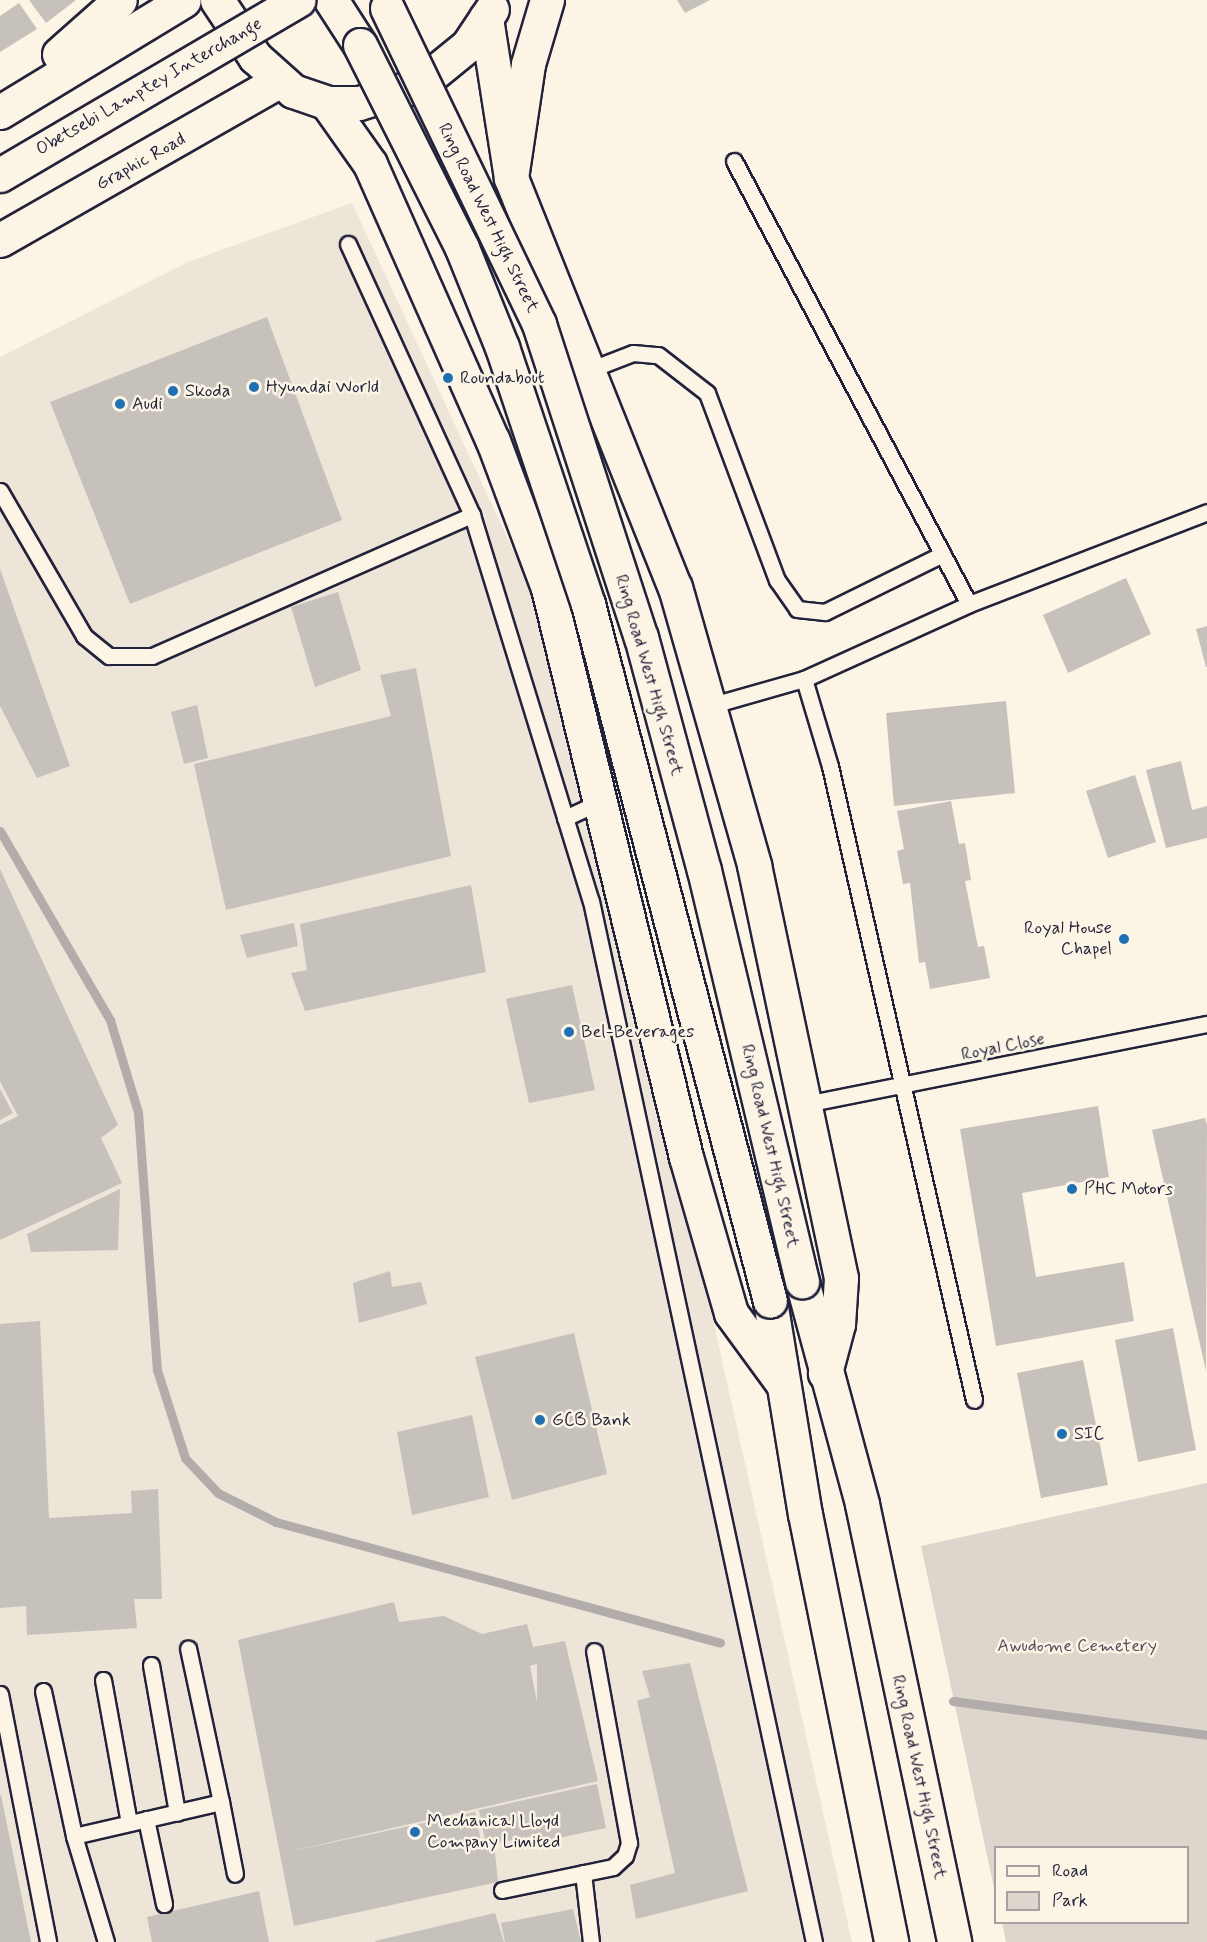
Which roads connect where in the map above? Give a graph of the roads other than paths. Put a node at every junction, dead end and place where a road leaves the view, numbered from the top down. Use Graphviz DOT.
graph roads {
  1 [pos="120,0"];
  2 [pos="184,0"];
  3 [pos="217,0"];
  4 [pos="298,0"];
  5 [pos="331,0"];
  6 [pos="547,0"];
  7 [pos="384,4"];
  8 [pos="492,9"];
  9 [pos="280,80"];
  10 [pos="0,91"];
  11 [pos="327,103"];
  12 [pos="0,112"];
  13 [pos="734,161"];
  14 [pos="0,175"];
  15 [pos="510,178"];
  16 [pos="0,240"];
  17 [pos="348,244"];
  18 [pos="589,369"];
  19 [pos="0,491"];
  20 [pos="1207,512"];
  21 [pos="472,515"];
  22 [pos="943,554"];
  23 [pos="969,604"];
  24 [pos="804,679"];
  25 [pos="709,706"];
  26 [pos="600,802"];
  27 [pos="565,818"];
  28 [pos="1206,1027"];
  29 [pos="902,1084"];
  30 [pos="806,1104"];
  31 [pos="825,1373"];
  32 [pos="783,1384"];
  33 [pos="974,1400"];
  34 [pos="188,1648"];
  35 [pos="594,1651"];
  36 [pos="151,1665"];
  37 [pos="103,1680"];
  38 [pos="43,1691"];
  39 [pos="0,1694"];
  40 [pos="221,1802"];
  41 [pos="177,1813"];
  42 [pos="146,1819"];
  43 [pos="129,1823"];
  44 [pos="74,1836"];
  45 [pos="583,1873"];
  46 [pos="235,1874"];
  47 [pos="502,1890"];
  48 [pos="164,1904"];
  49 [pos="48,1942"];
  50 [pos="106,1942"];
  51 [pos="591,1942"];
  52 [pos="814,1942"];
  53 [pos="891,1942"];
  54 [pos="954,1942"];
  1 -- 10 [label="main road"];
  2 -- 12 [label="main road"];
  3 -- 9 [label="main road"];
  4 -- 14 [label="main road, Obetsebi Lamptey Interchange, bridge"];
  5 -- 32 [label="main road, Ring Road West High Street, bridge"];
  6 -- 15 [label="main road"];
  7 -- 31 [label="main road, Ring Road West High Street, bridge"];
  8 -- 11 [label="main road"];
  8 -- 15 [label="main road, Ring Road West High Street"];
  9 -- 11 [label="main road"];
  9 -- 16 [label="main road, Graphic Road"];
  11 -- 26 [label="main road, Ring Road West High Street"];
  13 -- 22 [label="lane"];
  15 -- 18 [label="main road, Ring Road West High Street"];
  17 -- 21 [label="lane"];
  18 -- 22 [label="lane"];
  18 -- 25 [label="main road, Ring Road West High Street"];
  19 -- 21 [label="lane"];
  20 -- 23 [label="lane"];
  21 -- 27 [label="lane"];
  22 -- 23 [label="lane"];
  23 -- 24 [label="lane"];
  24 -- 25 [label="lane"];
  24 -- 29 [label="lane"];
  25 -- 30 [label="main road, Ring Road West High Street"];
  26 -- 27 [label="lane"];
  26 -- 32 [label="main road, Ring Road West High Street"];
  27 -- 52 [label="lane"];
  28 -- 29 [label="lane, Royal Close"];
  29 -- 30 [label="lane, Royal Close"];
  29 -- 33 [label="lane"];
  30 -- 31 [label="main road, Ring Road West High Street"];
  31 -- 54 [label="main road, Ring Road West High Street"];
  32 -- 53 [label="main road, Ring Road West High Street"];
  34 -- 40 [label="lane"];
  35 -- 45 [label="lane"];
  36 -- 41 [label="lane"];
  37 -- 43 [label="lane"];
  38 -- 44 [label="lane"];
  39 -- 49 [label="lane"];
  40 -- 41 [label="lane"];
  40 -- 46 [label="lane"];
  41 -- 42 [label="lane"];
  42 -- 43 [label="lane"];
  42 -- 48 [label="lane"];
  43 -- 44 [label="lane"];
  44 -- 50 [label="lane"];
  45 -- 47 [label="lane"];
  45 -- 51 [label="lane"];
}
